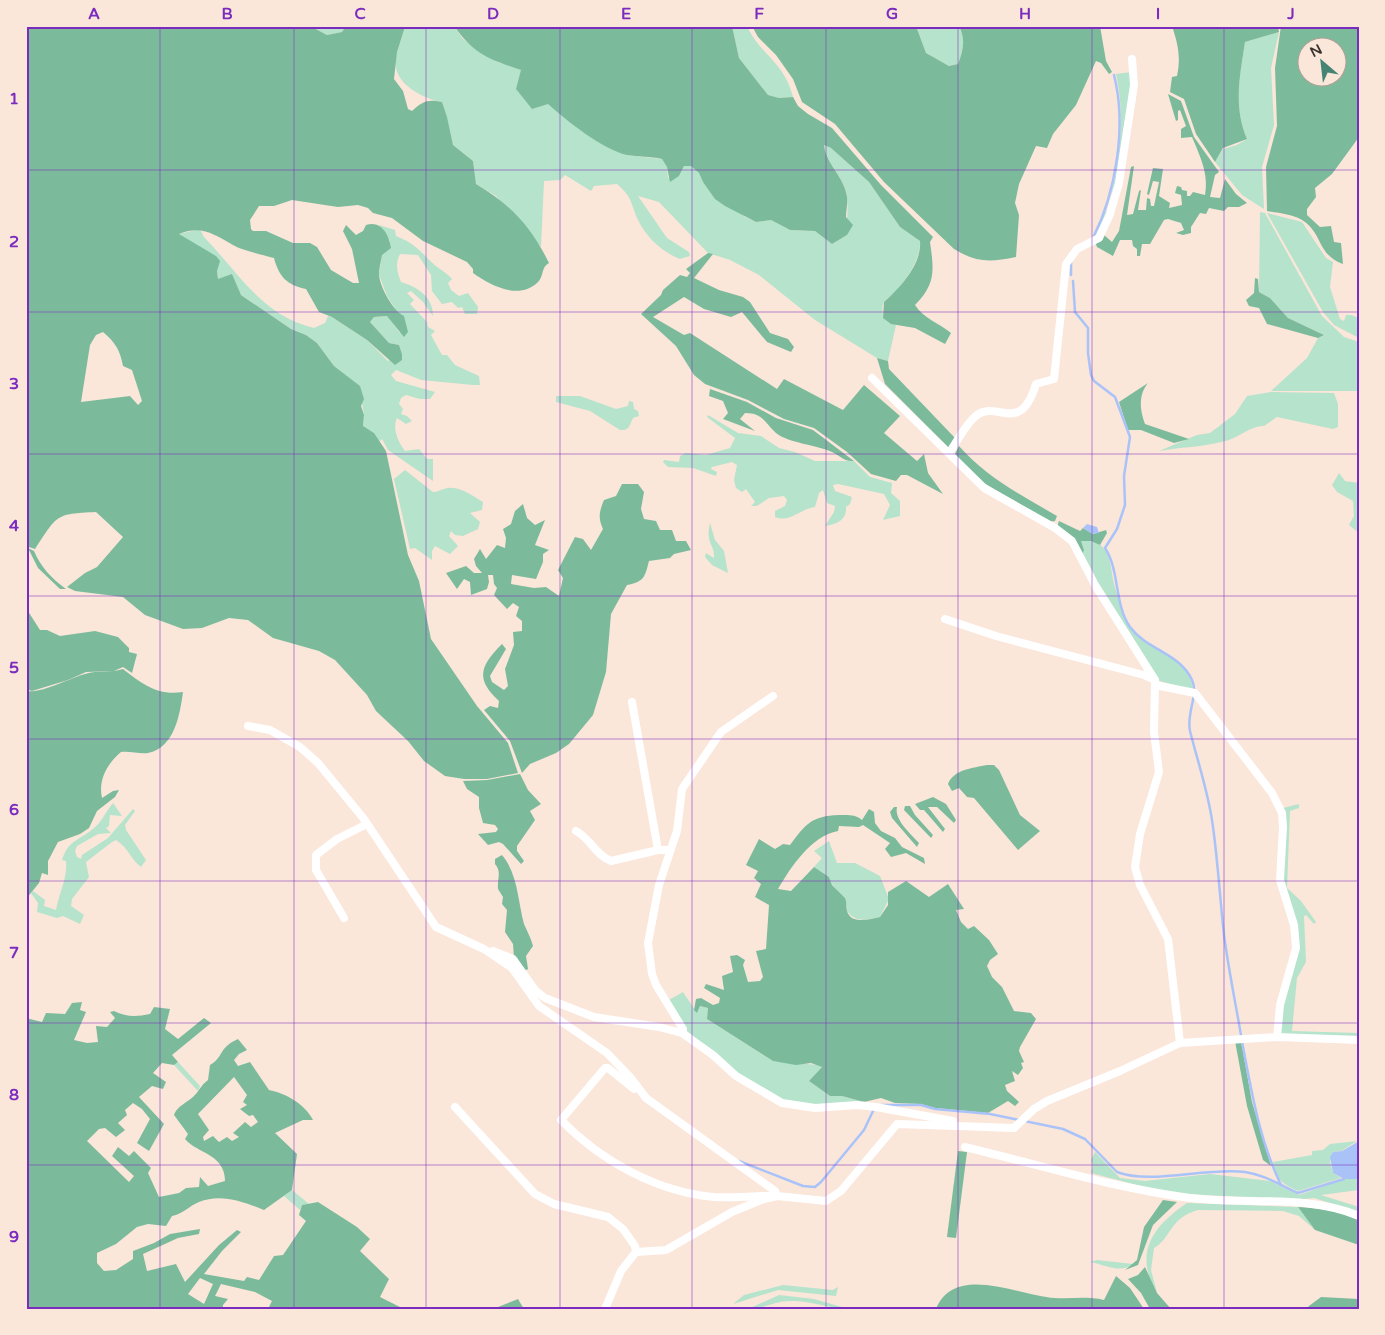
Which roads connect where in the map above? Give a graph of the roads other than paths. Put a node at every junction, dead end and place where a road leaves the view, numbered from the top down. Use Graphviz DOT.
graph roads {
  1 [pos="1132,59"];
  2 [pos="872,378"];
  3 [pos="949,453"];
  4 [pos="945,619"];
  5 [pos="1155,683"];
  6 [pos="773,696"];
  7 [pos="632,702"];
  8 [pos="248,726"];
  9 [pos="368,824"];
  10 [pos="576,831"];
  11 [pos="658,850"];
  12 [pos="670,850"];
  13 [pos="344,918"];
  14 [pos="484,949"];
  15 [pos="682,1033"];
  16 [pos="1277,1037"];
  17 [pos="1359,1040"];
  18 [pos="1180,1043"];
  19 [pos="646,1098"];
  20 [pos="455,1106"];
  21 [pos="987,1126"];
  22 [pos="965,1147"];
  23 [pos="778,1196"];
  24 [pos="1359,1216"];
  25 [pos="636,1252"];
  26 [pos="605,1309"];
  1 -- 3 [label="street"];
  2 -- 3 [label="street"];
  3 -- 5 [label="street"];
  4 -- 5 [label="street"];
  5 -- 16 [label="street"];
  5 -- 18 [label="street"];
  6 -- 12 [label="street"];
  7 -- 11 [label="street"];
  8 -- 9 [label="street"];
  9 -- 13 [label="street"];
  9 -- 14 [label="street"];
  10 -- 11 [label="street"];
  11 -- 12 [label="street"];
  12 -- 15 [label="street"];
  14 -- 15 [label="street"];
  14 -- 19 [label="street"];
  15 -- 21 [label="street"];
  16 -- 17 [label="street"];
  16 -- 18 [label="street"];
  18 -- 21 [label="street"];
  19 -- 23 [label="street"];
  19 -- 23 [label="street"];
  20 -- 25 [label="street"];
  21 -- 23 [label="street"];
  22 -- 24 [label="street"];
  23 -- 25 [label="street"];
  25 -- 26 [label="street"];
}
